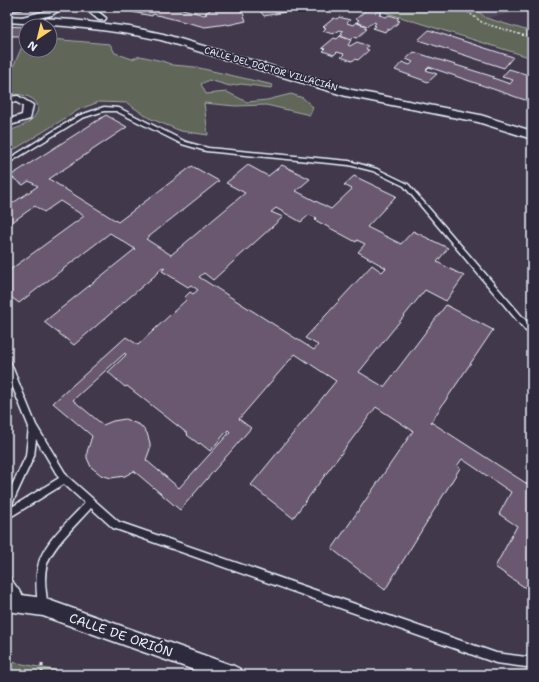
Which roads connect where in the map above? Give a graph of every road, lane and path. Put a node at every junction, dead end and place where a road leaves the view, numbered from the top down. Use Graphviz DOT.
graph roads {
  1 [pos="19,7"];
  2 [pos="60,7"];
  3 [pos="87,7"];
  4 [pos="461,7"];
  5 [pos="7,10"];
  6 [pos="42,14"];
  7 [pos="102,18"];
  8 [pos="7,19"];
  9 [pos="532,38"];
  10 [pos="7,100"];
  11 [pos="442,100"];
  12 [pos="467,105"];
  13 [pos="7,123"];
  14 [pos="532,124"];
  15 [pos="532,135"];
  16 [pos="7,162"];
  17 [pos="532,331"];
  18 [pos="7,364"];
  19 [pos="33,428"];
  20 [pos="64,479"];
  21 [pos="91,502"];
  22 [pos="7,505"];
  23 [pos="7,515"];
  24 [pos="7,581"];
  25 [pos="7,602"];
  26 [pos="24,605"];
  27 [pos="42,607"];
  28 [pos="532,660"];
  29 [pos="42,663"];
  30 [pos="42,675"];
  31 [pos="234,675"];
  1 -- 5 [label="street"];
  2 -- 6 [label="street"];
  3 -- 7 [label="street"];
  4 -- 9 [label="path"];
  5 -- 6 [label="street, CALLE DEL DOCTOR VILLACIÁN"];
  6 -- 7 [label="street, CALLE DEL DOCTOR VILLACIÁN"];
  6 -- 8 [label="street, CALLE DEL DOCTOR VILLACIÁN"];
  6 -- 15 [label="street, CALLE DEL DOCTOR VILLACIÁN"];
  7 -- 11 [label="street, CALLE DEL DOCTOR VILLACIÁN"];
  10 -- 13 [label="street"];
  12 -- 14 [label="street"];
  16 -- 17 [label="lane"];
  18 -- 19 [label="lane"];
  19 -- 20 [label="lane"];
  19 -- 22 [label="lane"];
  20 -- 21 [label="lane"];
  20 -- 23 [label="lane"];
  21 -- 27 [label="lane"];
  21 -- 28 [label="lane"];
  24 -- 26 [label="lane"];
  25 -- 26 [label="street, CALLE DE ORIÓN"];
  26 -- 27 [label="street, CALLE DE ORIÓN"];
  27 -- 31 [label="street, CALLE DE ORIÓN"];
  29 -- 30 [label="path"];
}
